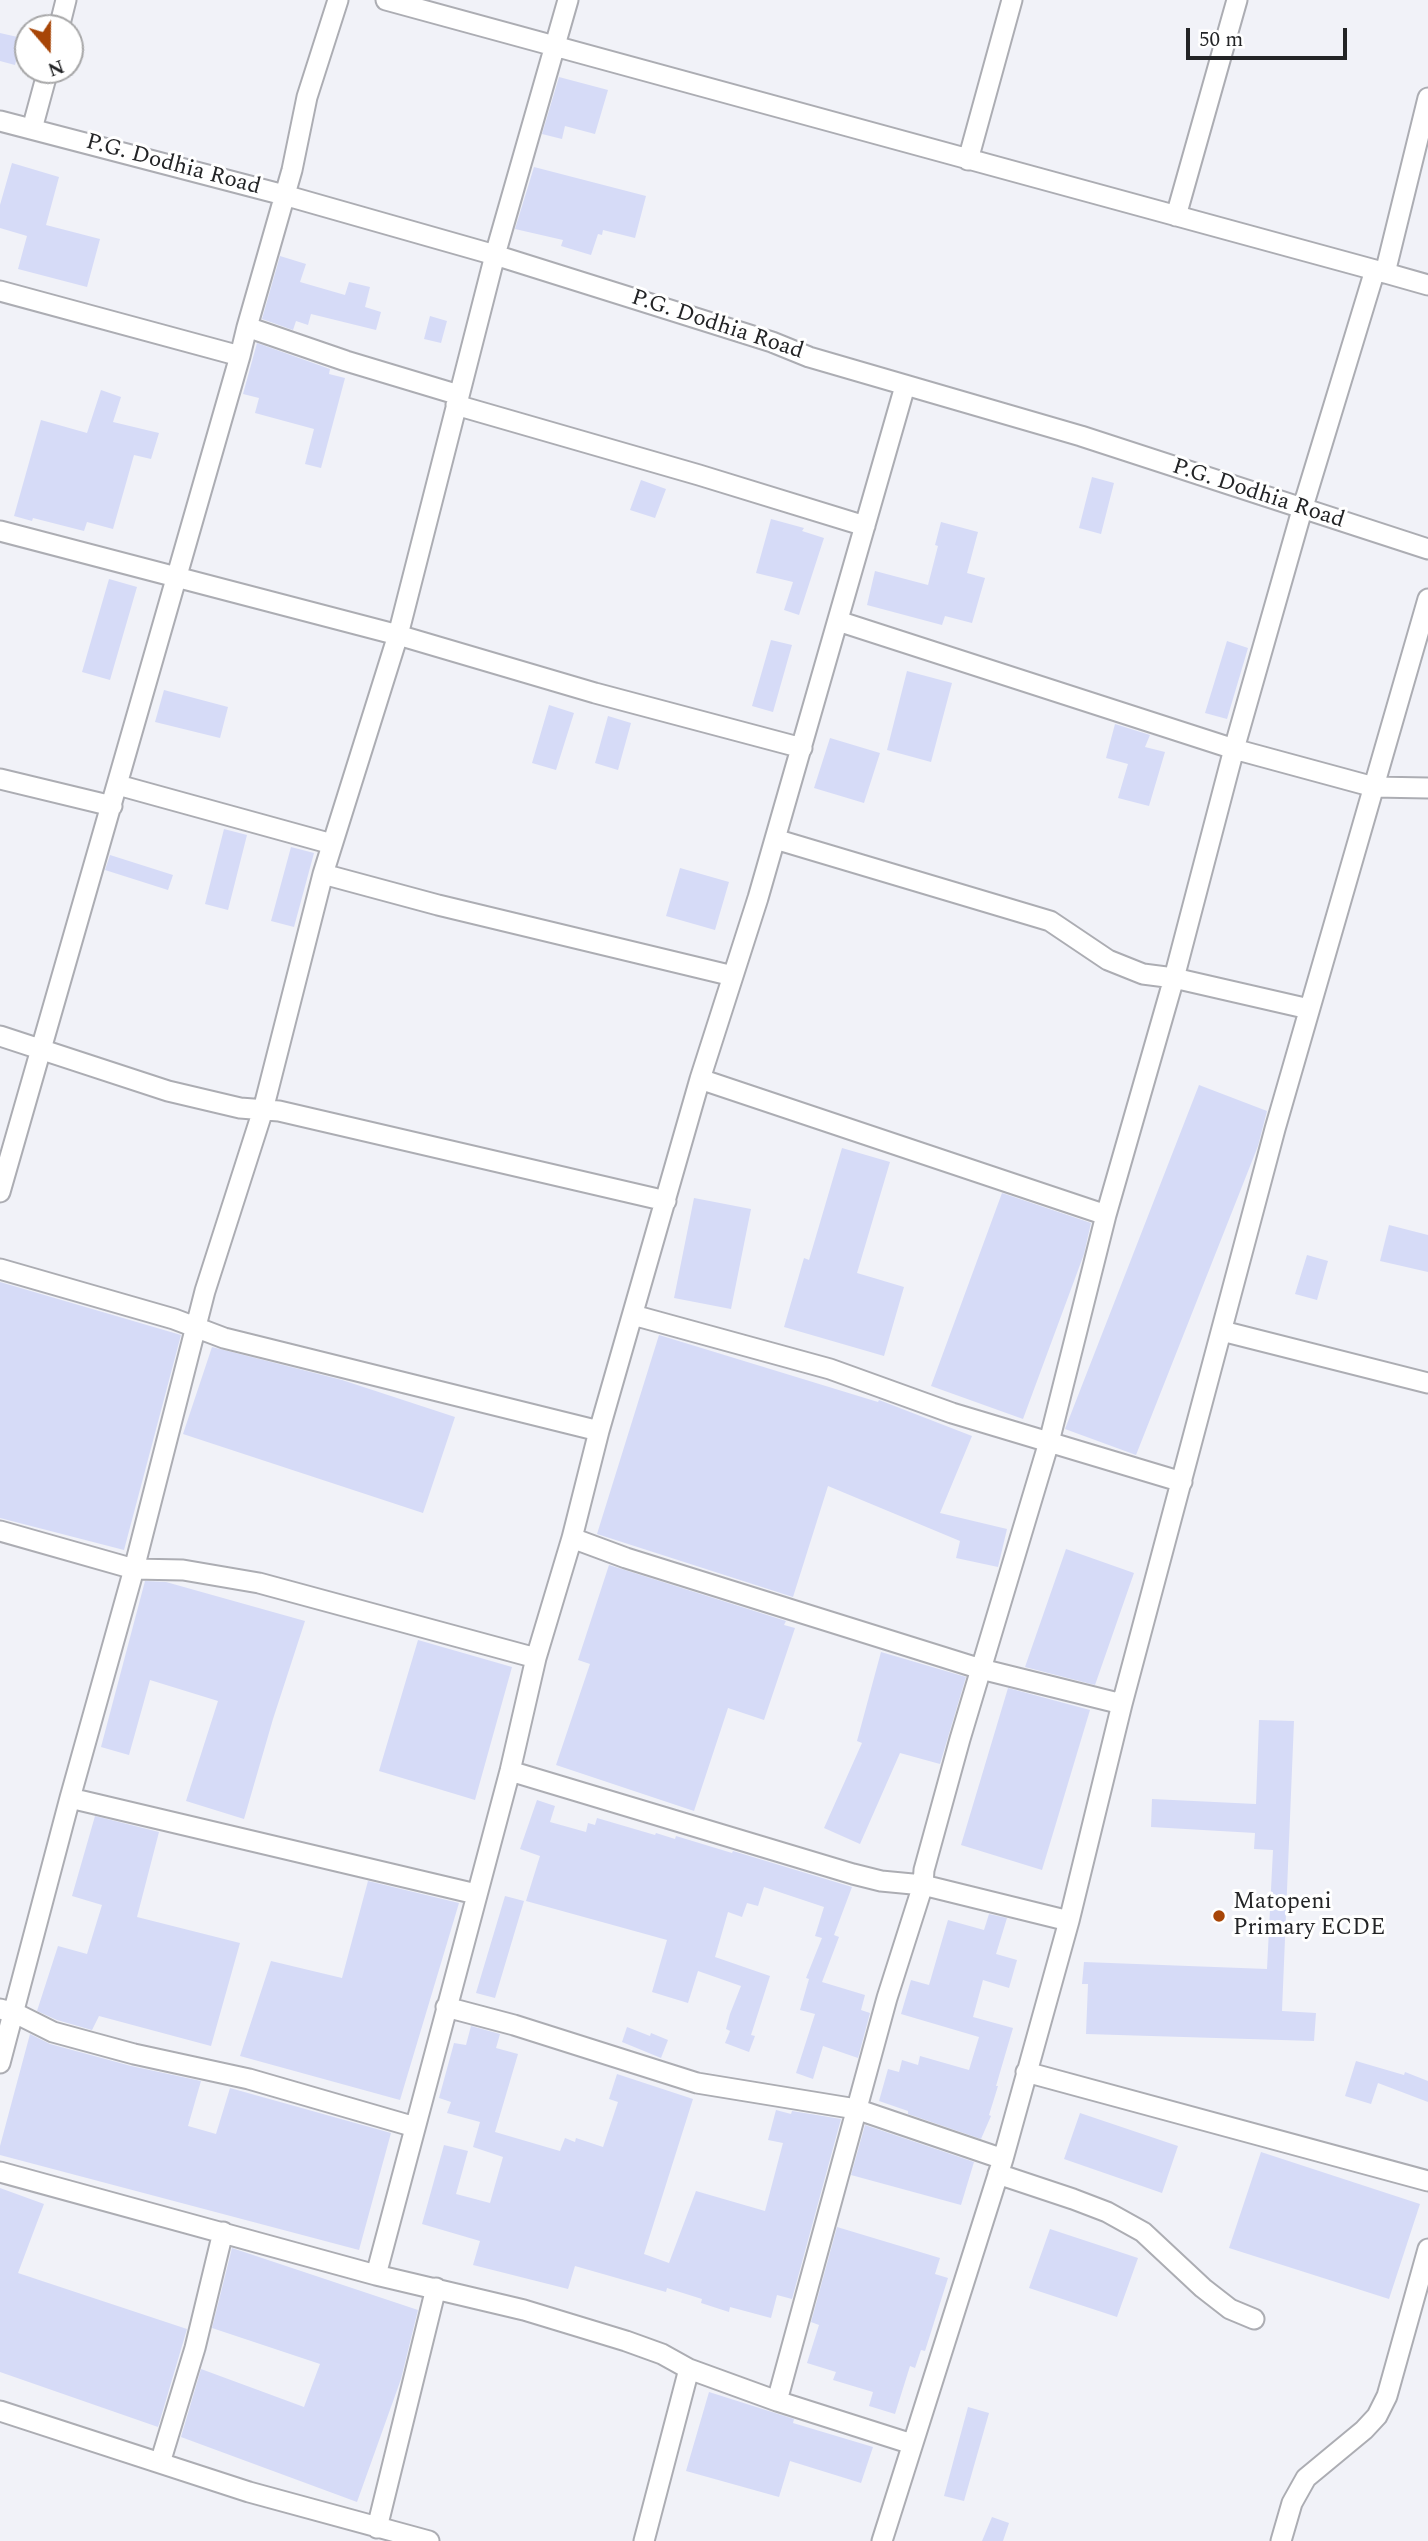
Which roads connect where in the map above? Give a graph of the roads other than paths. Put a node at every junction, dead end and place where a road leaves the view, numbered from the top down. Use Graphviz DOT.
graph roads {
  1 [pos="338,0"];
  2 [pos="386,0"];
  3 [pos="568,0"];
  4 [pos="1012,0"];
  5 [pos="1237,0"];
  6 [pos="554,48"];
  7 [pos="44,84"];
  8 [pos="1428,98"];
  9 [pos="0,121"];
  10 [pos="32,129"];
  11 [pos="968,160"];
  12 [pos="284,195"];
  13 [pos="1176,216"];
  14 [pos="495,255"];
  15 [pos="1380,272"];
  16 [pos="1428,285"];
  17 [pos="0,290"];
  18 [pos="247,327"];
  19 [pos="240,356"];
  20 [pos="905,386"];
  21 [pos="458,400"];
  22 [pos="1302,510"];
  23 [pos="865,526"];
  24 [pos="0,531"];
  25 [pos="1428,549"];
  26 [pos="177,577"];
  27 [pos="1428,599"];
  28 [pos="838,621"];
  29 [pos="398,635"];
  30 [pos="802,748"];
  31 [pos="1234,749"];
  32 [pos="0,779"];
  33 [pos="118,785"];
  34 [pos="1374,787"];
  35 [pos="1428,788"];
  36 [pos="112,806"];
  37 [pos="775,839"];
  38 [pos="332,844"];
  39 [pos="323,874"];
  40 [pos="733,976"];
  41 [pos="1174,978"];
  42 [pos="1309,1009"];
  43 [pos="0,1036"];
  44 [pos="43,1049"];
  45 [pos="700,1079"];
  46 [pos="263,1110"];
  47 [pos="0,1192"];
  48 [pos="666,1201"];
  49 [pos="1106,1215"];
  50 [pos="0,1269"];
  51 [pos="633,1315"];
  52 [pos="196,1326"];
  53 [pos="1222,1331"];
  54 [pos="1425,1378"];
  55 [pos="599,1432"];
  56 [pos="1049,1442"];
  57 [pos="1182,1482"];
  58 [pos="0,1531"];
  59 [pos="572,1538"];
  60 [pos="134,1569"];
  61 [pos="536,1658"];
  62 [pos="981,1669"];
  63 [pos="1122,1704"];
  64 [pos="510,1771"];
  65 [pos="70,1798"];
  66 [pos="923,1885"];
  67 [pos="476,1894"];
  68 [pos="1069,1921"];
  69 [pos="446,2007"];
  70 [pos="7,2011"];
  71 [pos="0,2063"];
  72 [pos="1026,2072"];
  73 [pos="856,2109"];
  74 [pos="415,2127"];
  75 [pos="1000,2166"];
  76 [pos="0,2172"];
  77 [pos="1428,2180"];
  78 [pos="223,2232"];
  79 [pos="1428,2249"];
  80 [pos="376,2275"];
  81 [pos="436,2288"];
  82 [pos="1254,2319"];
  83 [pos="689,2369"];
  84 [pos="777,2401"];
  85 [pos="0,2411"];
  86 [pos="912,2445"];
  87 [pos="160,2463"];
  88 [pos="377,2528"];
  89 [pos="429,2541"];
  90 [pos="644,2541"];
  91 [pos="882,2541"];
  92 [pos="1281,2541"];
  1 -- 12 [label="street"];
  2 -- 6 [label="street"];
  3 -- 6 [label="street"];
  4 -- 11 [label="street"];
  5 -- 13 [label="street"];
  6 -- 11 [label="street"];
  6 -- 14 [label="street"];
  7 -- 10 [label="street"];
  8 -- 15 [label="street"];
  9 -- 10 [label="street, P.G. Dodhia Road"];
  10 -- 12 [label="street, P.G. Dodhia Road"];
  11 -- 13 [label="street"];
  12 -- 14 [label="street, P.G. Dodhia Road"];
  12 -- 18 [label="street"];
  13 -- 15 [label="street"];
  14 -- 20 [label="street, P.G. Dodhia Road"];
  14 -- 21 [label="street"];
  15 -- 16 [label="street"];
  15 -- 22 [label="street"];
  17 -- 19 [label="street"];
  18 -- 19 [label="street"];
  18 -- 21 [label="street"];
  19 -- 26 [label="street"];
  20 -- 22 [label="street, P.G. Dodhia Road"];
  20 -- 23 [label="street"];
  21 -- 23 [label="street"];
  21 -- 29 [label="street"];
  22 -- 25 [label="street, P.G. Dodhia Road"];
  22 -- 31 [label="street"];
  23 -- 28 [label="street"];
  24 -- 26 [label="street"];
  26 -- 29 [label="street"];
  26 -- 33 [label="street"];
  27 -- 34 [label="street"];
  28 -- 30 [label="street"];
  28 -- 31 [label="street"];
  29 -- 30 [label="street"];
  29 -- 38 [label="street"];
  30 -- 37 [label="street"];
  31 -- 34 [label="street"];
  31 -- 41 [label="street"];
  32 -- 36 [label="street"];
  33 -- 36 [label="street"];
  33 -- 38 [label="street"];
  34 -- 35 [label="street"];
  34 -- 42 [label="street"];
  36 -- 44 [label="street"];
  37 -- 40 [label="street"];
  37 -- 41 [label="street"];
  38 -- 39 [label="street"];
  39 -- 40 [label="street"];
  39 -- 46 [label="street"];
  40 -- 45 [label="street"];
  41 -- 42 [label="street"];
  41 -- 49 [label="street"];
  42 -- 53 [label="street"];
  43 -- 44 [label="street"];
  44 -- 46 [label="street"];
  44 -- 47 [label="street"];
  45 -- 48 [label="street"];
  45 -- 49 [label="street"];
  46 -- 48 [label="street"];
  46 -- 52 [label="street"];
  48 -- 51 [label="street"];
  49 -- 56 [label="street"];
  50 -- 52 [label="street"];
  51 -- 55 [label="street"];
  51 -- 56 [label="street"];
  52 -- 55 [label="street"];
  52 -- 60 [label="street"];
  53 -- 54 [label="street"];
  53 -- 57 [label="street"];
  55 -- 59 [label="street"];
  56 -- 57 [label="street"];
  56 -- 62 [label="street"];
  57 -- 63 [label="street"];
  58 -- 60 [label="street"];
  59 -- 61 [label="street"];
  59 -- 62 [label="street"];
  60 -- 61 [label="street"];
  60 -- 65 [label="street"];
  61 -- 64 [label="street"];
  62 -- 63 [label="street"];
  62 -- 66 [label="street"];
  63 -- 68 [label="street"];
  64 -- 66 [label="street"];
  64 -- 67 [label="street"];
  65 -- 67 [label="street"];
  65 -- 70 [label="street"];
  66 -- 68 [label="street"];
  66 -- 73 [label="street"];
  67 -- 69 [label="street"];
  68 -- 72 [label="street"];
  69 -- 73 [label="street"];
  69 -- 74 [label="street"];
  70 -- 71 [label="street"];
  70 -- 74 [label="street"];
  72 -- 75 [label="street"];
  72 -- 77 [label="street"];
  73 -- 75 [label="street"];
  73 -- 84 [label="street"];
  74 -- 80 [label="street"];
  75 -- 82 [label="street"];
  75 -- 86 [label="street"];
  76 -- 78 [label="street"];
  78 -- 80 [label="street"];
  78 -- 87 [label="street"];
  79 -- 92 [label="street"];
  80 -- 81 [label="street"];
  81 -- 83 [label="street"];
  81 -- 88 [label="street"];
  83 -- 84 [label="street"];
  83 -- 90 [label="street"];
  84 -- 86 [label="street"];
  85 -- 87 [label="street"];
  86 -- 91 [label="street"];
  87 -- 88 [label="street"];
  88 -- 89 [label="street"];
}
